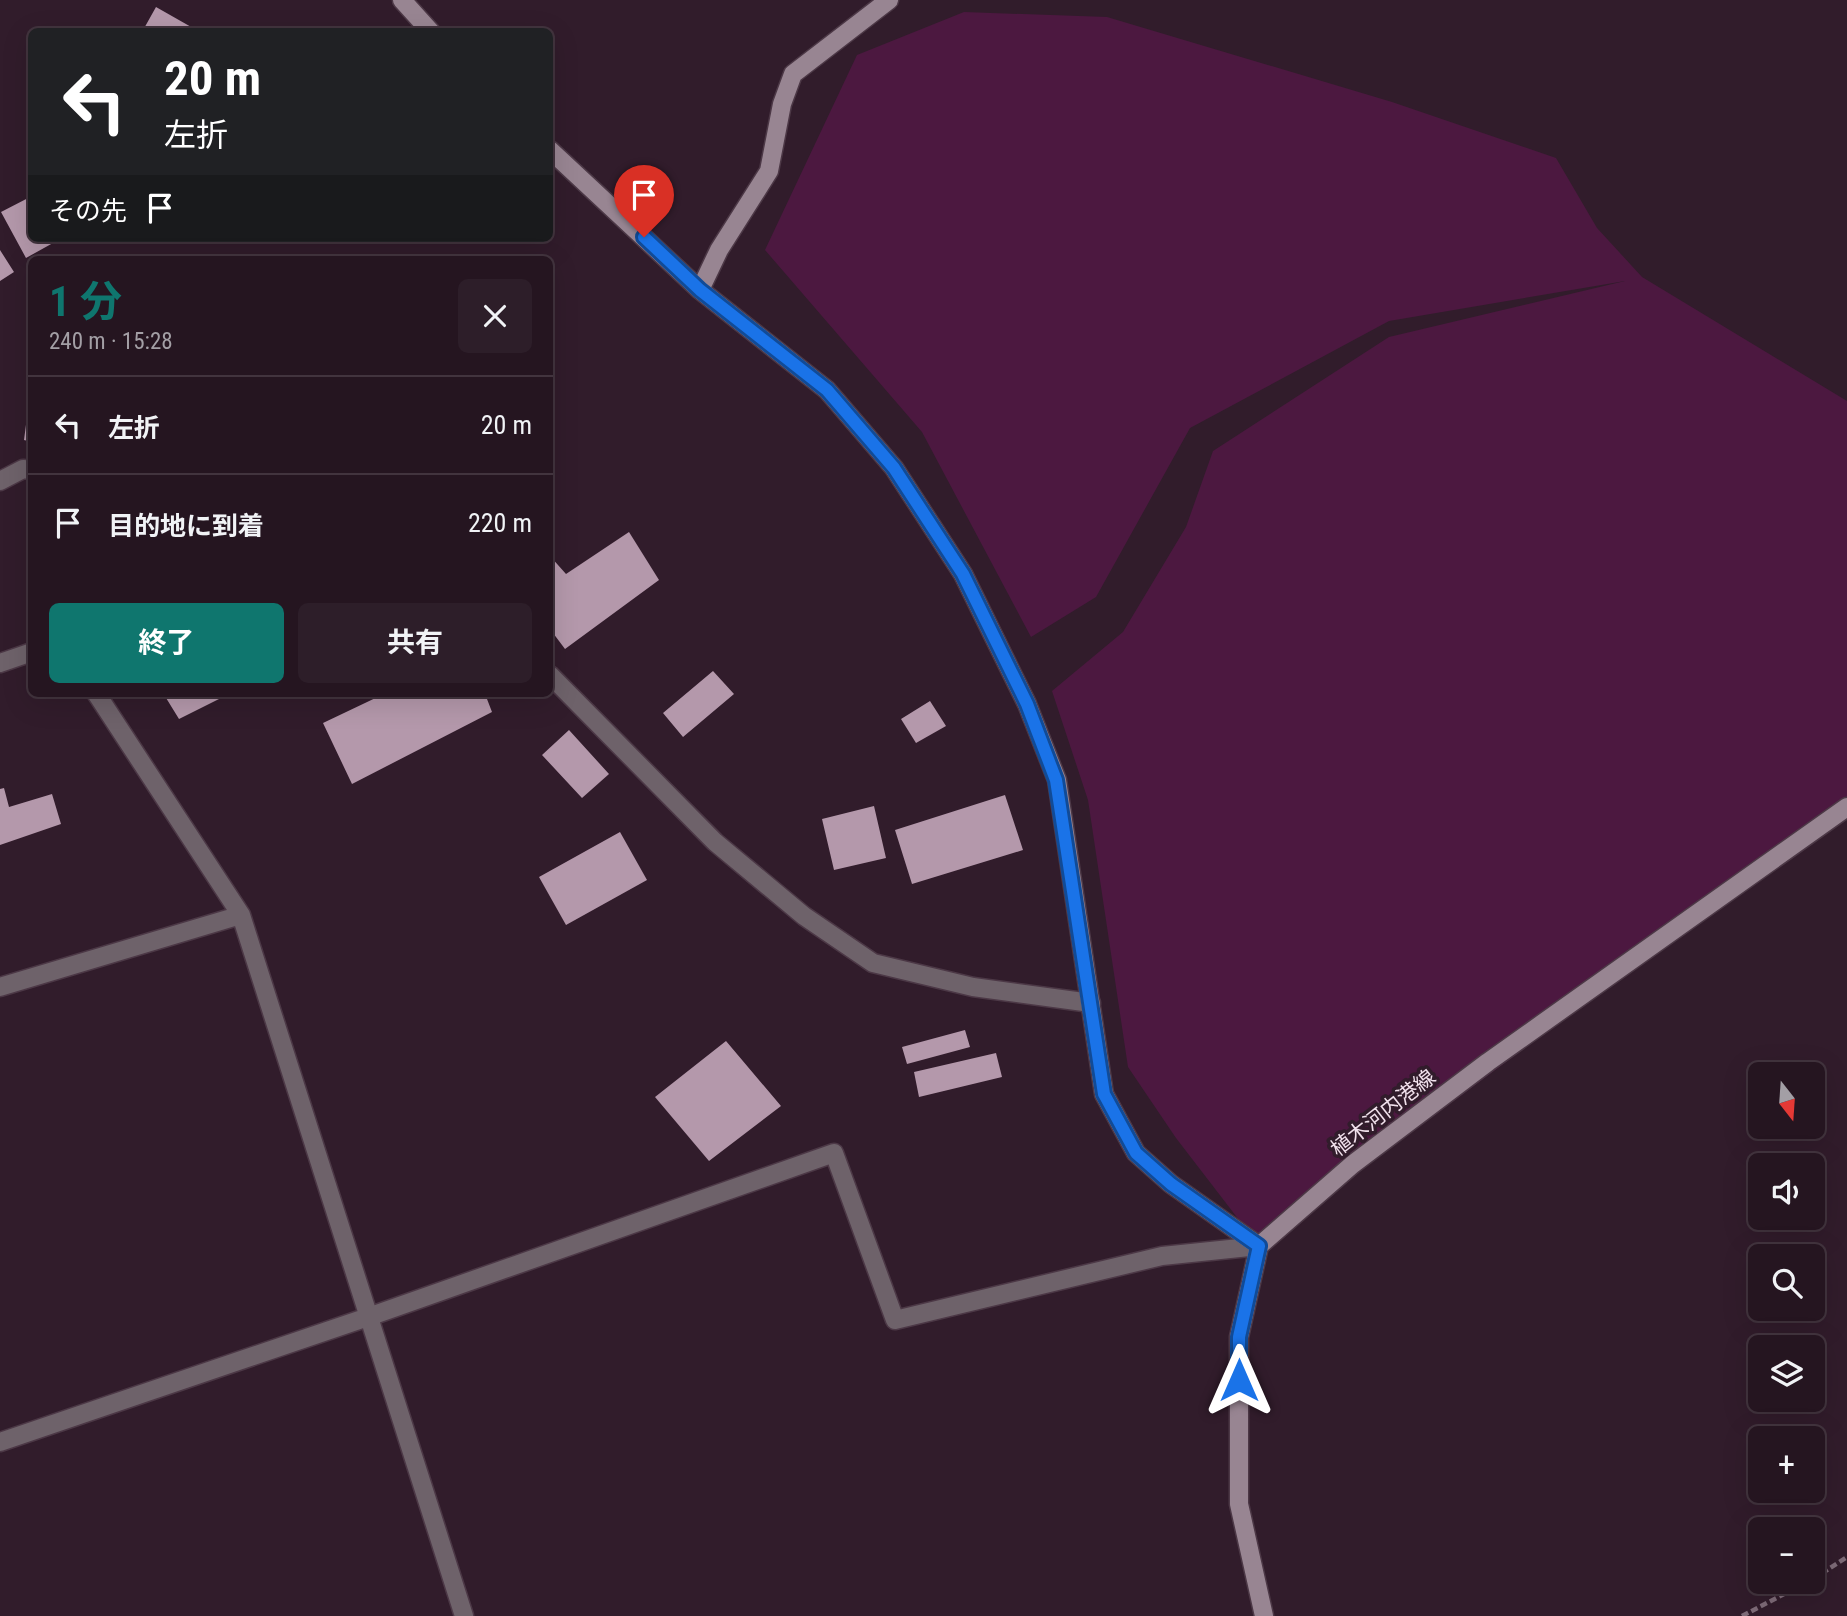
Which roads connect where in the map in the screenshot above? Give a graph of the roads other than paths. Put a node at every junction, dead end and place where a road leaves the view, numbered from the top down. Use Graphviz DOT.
graph roads {
  1 [pos="402,0"];
  2 [pos="889,0"];
  3 [pos="427,28"];
  4 [pos="553,152"];
  5 [pos="700,290"];
  6 [pos="28,470"];
  7 [pos="0,481"];
  8 [pos="28,653"];
  9 [pos="0,663"];
  10 [pos="553,678"];
  11 [pos="99,697"];
  12 [pos="1847,807"];
  13 [pos="241,915"];
  14 [pos="0,987"];
  15 [pos="1091,1003"];
  16 [pos="1259,1246"];
  17 [pos="371,1317"];
  18 [pos="0,1442"];
  19 [pos="464,1616"];
  20 [pos="1264,1616"];
  1 -- 3 [label="street"];
  2 -- 5 [label="street"];
  4 -- 5 [label="street"];
  5 -- 15 [label="street"];
  6 -- 7 [label="street"];
  8 -- 9 [label="street"];
  10 -- 15 [label="street"];
  11 -- 13 [label="street"];
  12 -- 16 [label="street, 植木河内港線"];
  13 -- 14 [label="street"];
  13 -- 17 [label="street"];
  15 -- 16 [label="street"];
  16 -- 17 [label="street"];
  16 -- 20 [label="street"];
  17 -- 18 [label="street"];
  17 -- 19 [label="street"];
}
